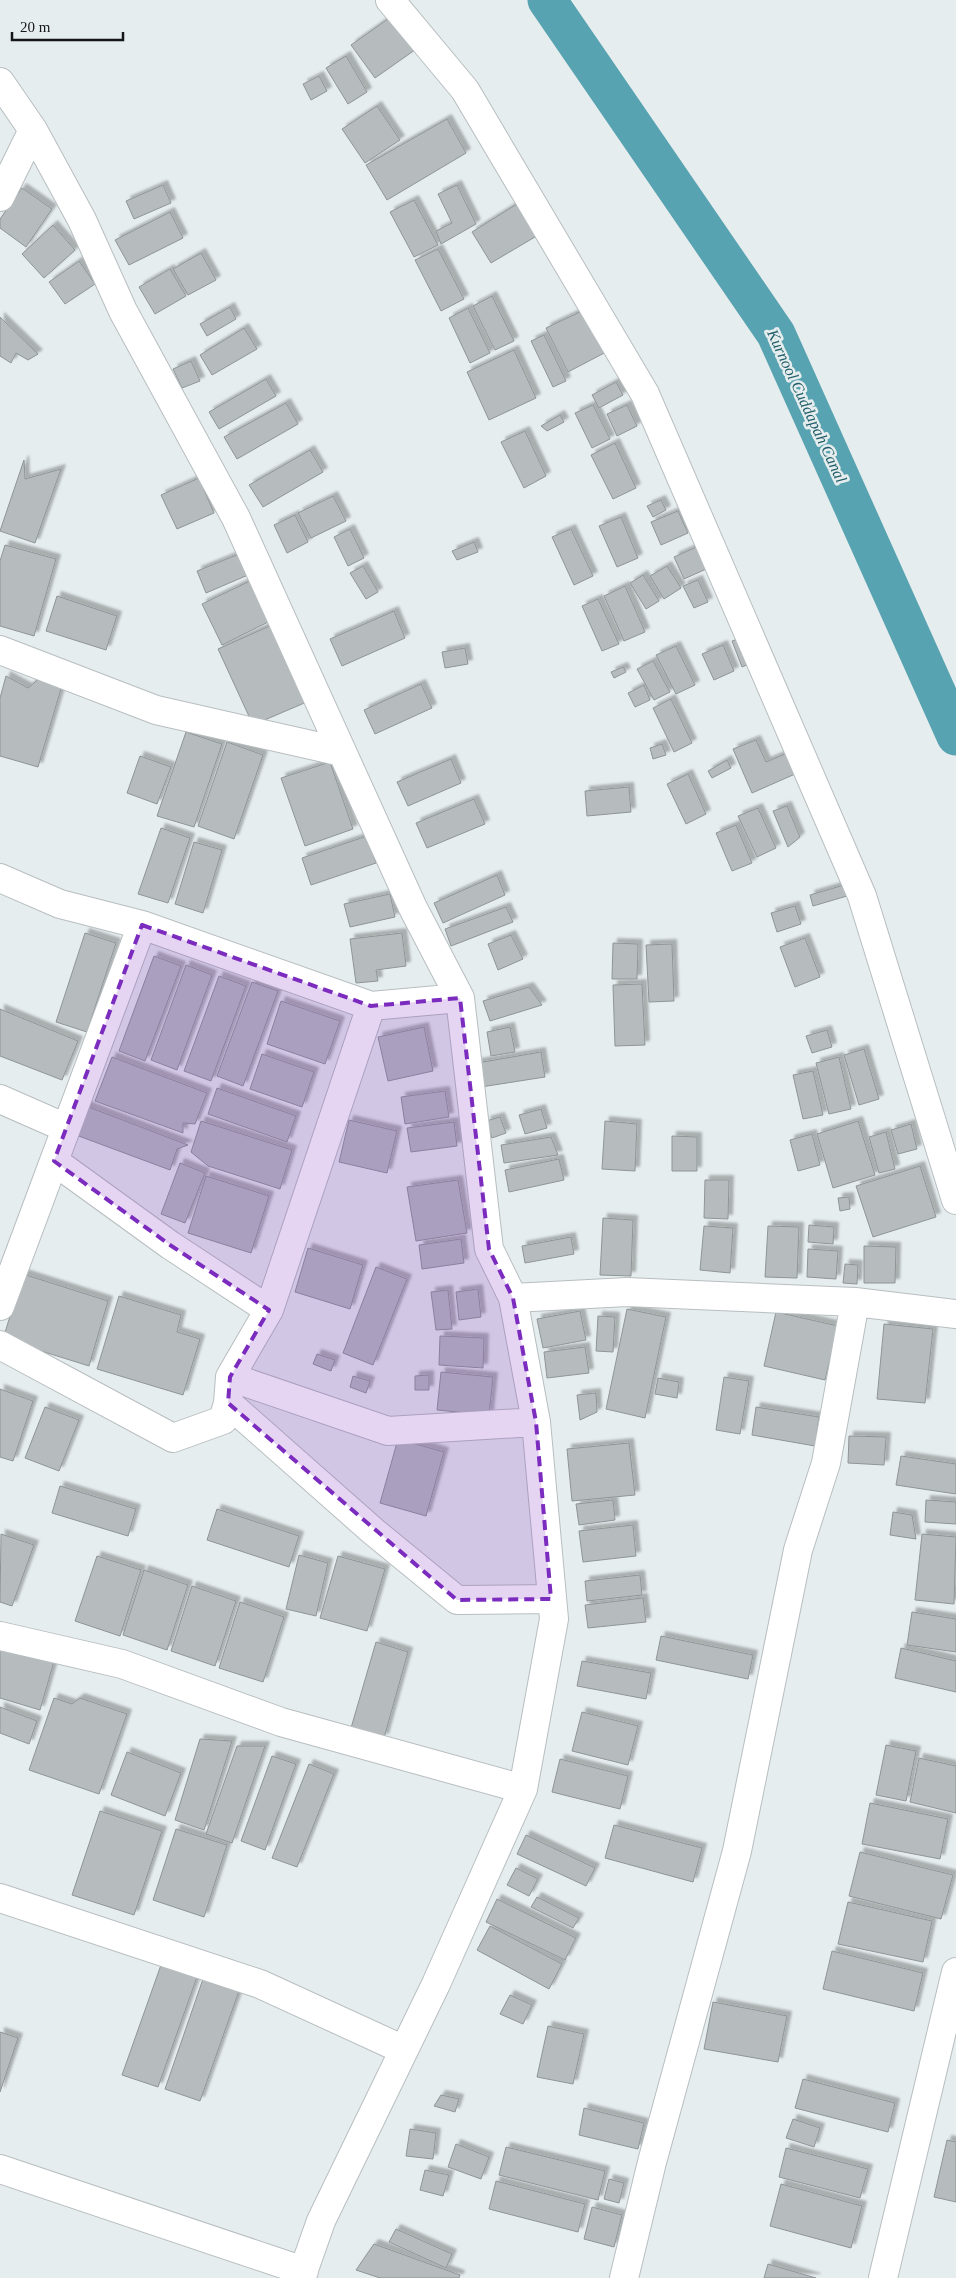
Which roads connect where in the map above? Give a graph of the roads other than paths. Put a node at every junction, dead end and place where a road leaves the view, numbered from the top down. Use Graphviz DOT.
graph roads {
  1 [pos="390,0"];
  2 [pos="0,82"];
  3 [pos="33,130"];
  4 [pos="0,197"];
  5 [pos="0,650"];
  6 [pos="342,752"];
  7 [pos="0,878"];
  8 [pos="142,925"];
  9 [pos="460,998"];
  10 [pos="371,1006"];
  11 [pos="0,1099"];
  12 [pos="66,1128"];
  13 [pos="54,1161"];
  14 [pos="956,1200"];
  15 [pos="513,1298"];
  16 [pos="855,1302"];
  17 [pos="0,1306"];
  18 [pos="269,1310"];
  19 [pos="956,1314"];
  20 [pos="0,1345"];
  21 [pos="229,1390"];
  22 [pos="536,1422"];
  23 [pos="551,1599"];
  24 [pos="0,1636"];
  25 [pos="523,1789"];
  26 [pos="0,1898"];
  27 [pos="956,1972"];
  28 [pos="404,2050"];
  29 [pos="0,2169"];
  30 [pos="303,2275"];
  31 [pos="624,2278"];
  32 [pos="883,2278"];
  1 -- 14 [label="street"];
  2 -- 3 [label="street"];
  3 -- 4 [label="street"];
  3 -- 6 [label="street"];
  5 -- 6 [label="street"];
  6 -- 9 [label="street"];
  7 -- 8 [label="street"];
  8 -- 10 [label="street"];
  8 -- 12 [label="street"];
  9 -- 10 [label="street"];
  9 -- 15 [label="street"];
  10 -- 18 [label="street"];
  11 -- 12 [label="street"];
  12 -- 13 [label="street"];
  13 -- 17 [label="street"];
  13 -- 18 [label="street"];
  15 -- 16 [label="street"];
  15 -- 22 [label="street"];
  16 -- 19 [label="street"];
  16 -- 31 [label="street"];
  18 -- 21 [label="street"];
  20 -- 21 [label="street"];
  21 -- 22 [label="street"];
  21 -- 23 [label="street"];
  22 -- 23 [label="street"];
  23 -- 25 [label="street"];
  24 -- 25 [label="street"];
  25 -- 28 [label="street"];
  26 -- 28 [label="street"];
  27 -- 32 [label="street"];
  28 -- 30 [label="street"];
  29 -- 30 [label="street"];
}
